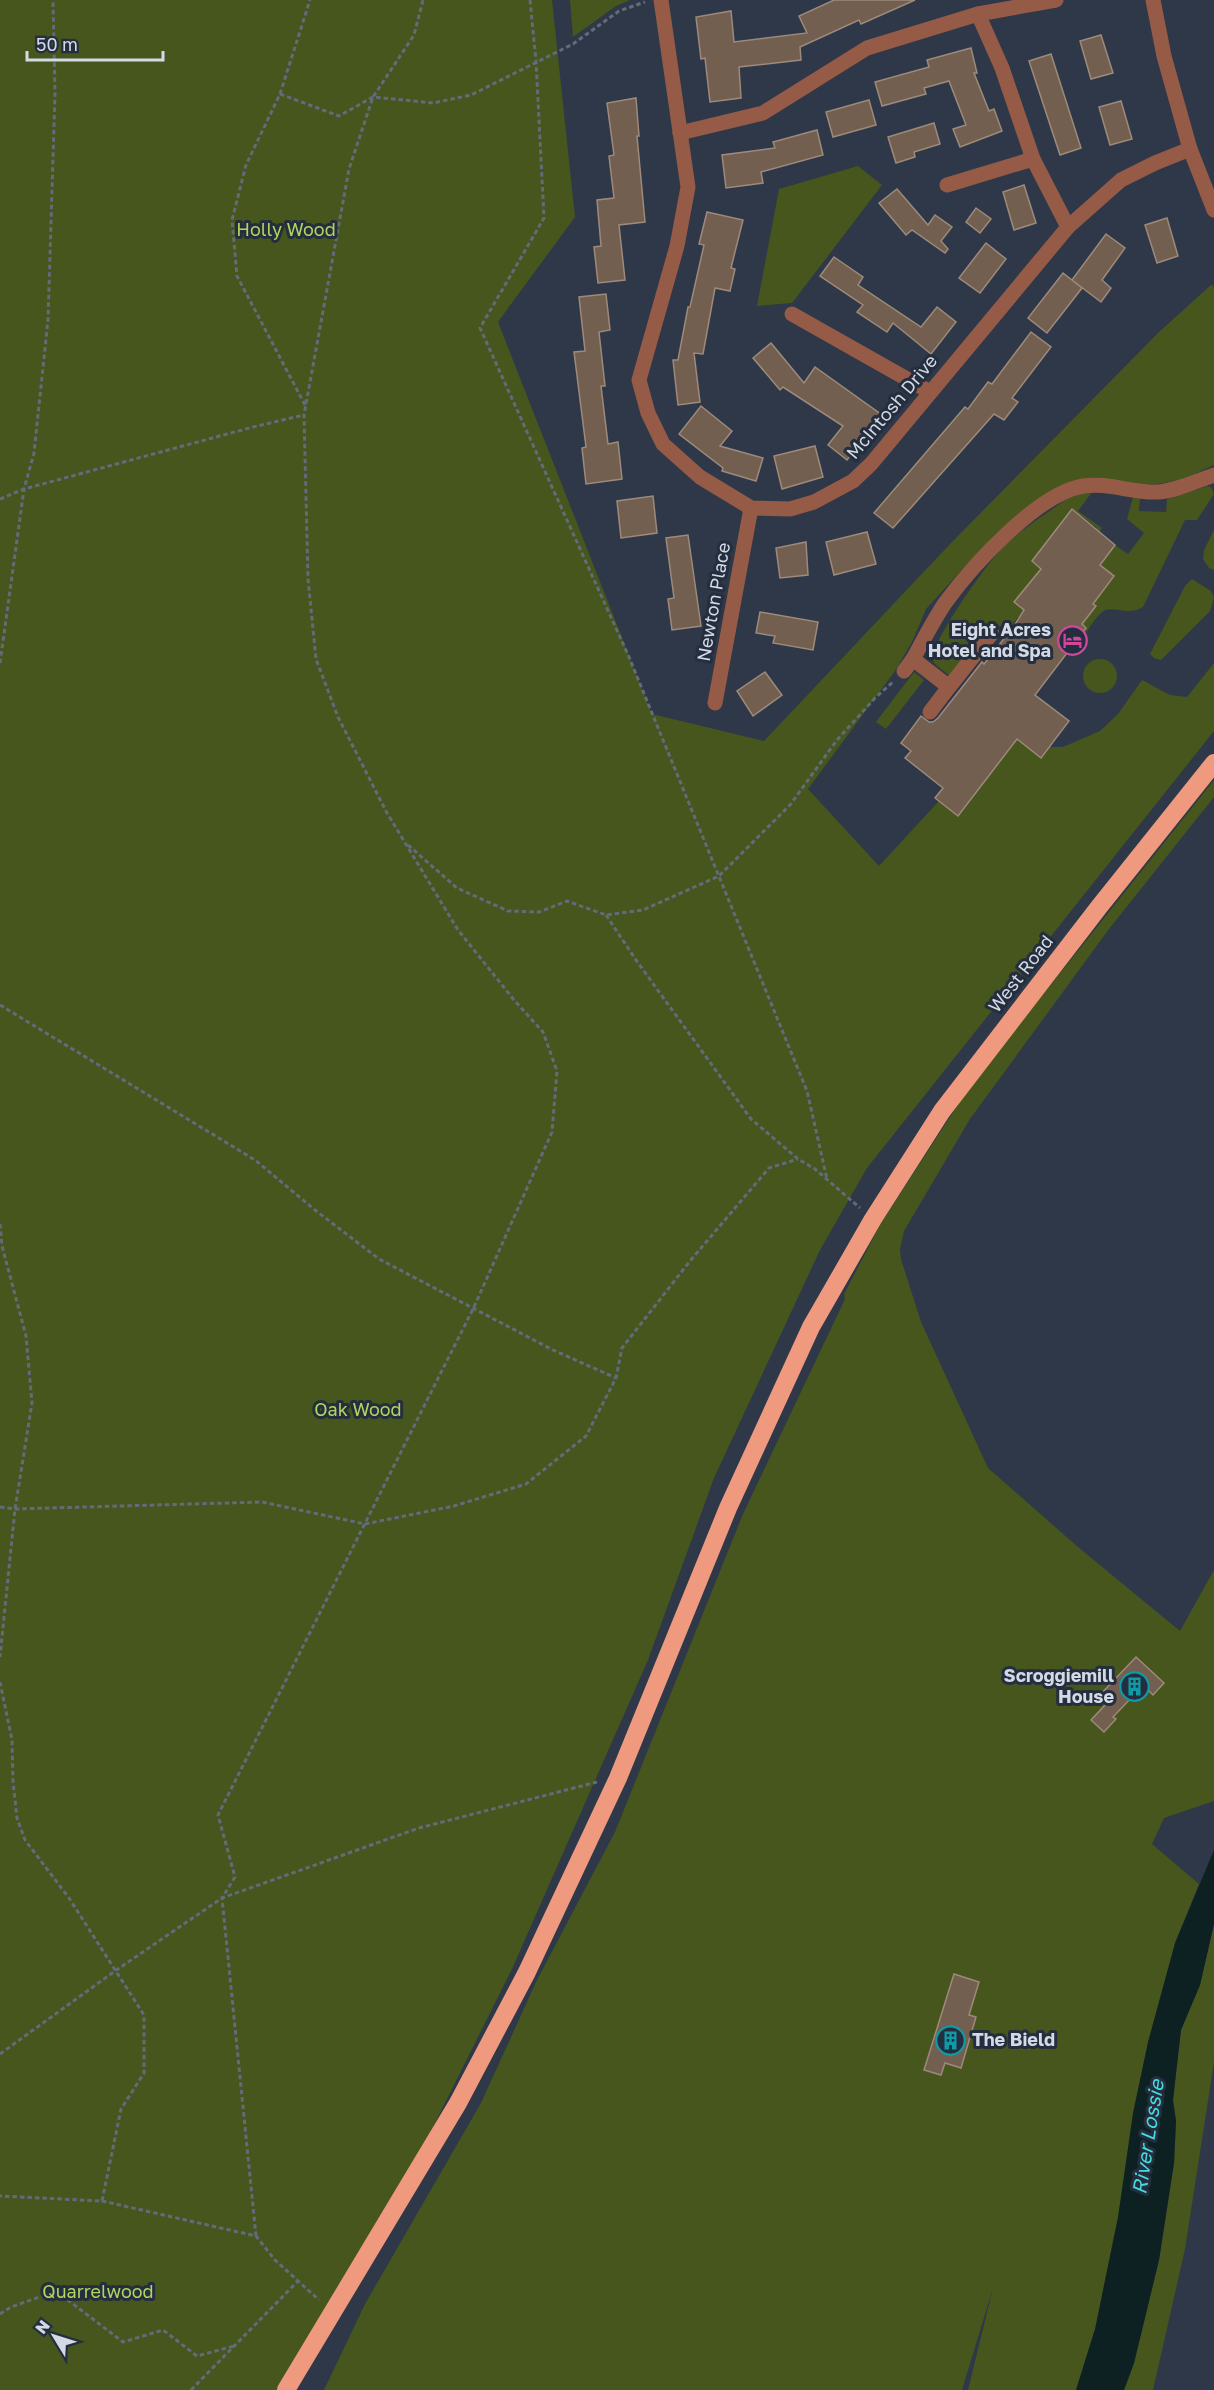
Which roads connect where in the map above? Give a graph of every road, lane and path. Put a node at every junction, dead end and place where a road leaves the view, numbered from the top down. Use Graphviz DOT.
graph roads {
  1 [pos="53,0"];
  2 [pos="310,0"];
  3 [pos="423,0"];
  4 [pos="530,0"];
  5 [pos="654,0"];
  6 [pos="661,0"];
  7 [pos="1056,0"];
  8 [pos="1153,0"];
  9 [pos="978,14"];
  10 [pos="536,62"];
  11 [pos="280,94"];
  12 [pos="373,97"];
  13 [pos="680,133"];
  14 [pos="1190,149"];
  15 [pos="1033,159"];
  16 [pos="947,185"];
  17 [pos="1214,210"];
  18 [pos="1068,227"];
  19 [pos="792,314"];
  20 [pos="930,393"];
  21 [pos="306,406"];
  22 [pos="304,415"];
  23 [pos="1214,476"];
  24 [pos="24,489"];
  25 [pos="0,498"];
  26 [pos="751,508"];
  27 [pos="992,633"];
  28 [pos="0,663"];
  29 [pos="909,665"];
  30 [pos="950,687"];
  31 [pos="716,703"];
  32 [pos="930,712"];
  33 [pos="1214,763"];
  34 [pos="404,842"];
  35 [pos="719,876"];
  36 [pos="606,915"];
  37 [pos="0,1005"];
  38 [pos="798,1159"];
  39 [pos="827,1179"];
  40 [pos="873,1219"];
  41 [pos="0,1224"];
  42 [pos="474,1307"];
  43 [pos="616,1378"];
  44 [pos="0,1507"];
  45 [pos="15,1509"];
  46 [pos="365,1524"];
  47 [pos="0,1657"];
  48 [pos="0,1682"];
  49 [pos="618,1778"];
  50 [pos="222,1898"];
  51 [pos="115,1971"];
  52 [pos="0,2054"];
  53 [pos="0,2196"];
  54 [pos="102,2201"];
  55 [pos="256,2236"];
  56 [pos="298,2281"];
  57 [pos="325,2305"];
  58 [pos="0,2314"];
  59 [pos="234,2346"];
  60 [pos="191,2390"];
  61 [pos="285,2390"];
  1 -- 24 [label="path"];
  2 -- 11 [label="path"];
  3 -- 12 [label="path"];
  4 -- 10 [label="path"];
  5 -- 10 [label="path"];
  6 -- 13 [label="street, McIntosh Drive"];
  7 -- 9 [label="street"];
  8 -- 14 [label="street"];
  9 -- 13 [label="street"];
  9 -- 15 [label="street"];
  10 -- 12 [label="path"];
  10 -- 35 [label="path"];
  11 -- 12 [label="path"];
  11 -- 21 [label="path"];
  12 -- 21 [label="path"];
  13 -- 26 [label="street, McIntosh Drive"];
  14 -- 17 [label="street"];
  14 -- 18 [label="street, McIntosh Drive"];
  15 -- 16 [label="street"];
  15 -- 18 [label="street"];
  18 -- 20 [label="street, McIntosh Drive"];
  19 -- 20 [label="street"];
  20 -- 26 [label="street, McIntosh Drive"];
  21 -- 22 [label="path"];
  22 -- 24 [label="path"];
  22 -- 34 [label="path"];
  23 -- 29 [label="street"];
  24 -- 25 [label="path"];
  24 -- 28 [label="path"];
  26 -- 31 [label="street, Newton Place"];
  27 -- 30 [label="street"];
  29 -- 30 [label="street"];
  29 -- 35 [label="path"];
  30 -- 32 [label="street"];
  33 -- 40 [label="highway, West Road"];
  34 -- 36 [label="path"];
  34 -- 42 [label="path"];
  35 -- 36 [label="path"];
  35 -- 39 [label="path"];
  36 -- 38 [label="path"];
  37 -- 42 [label="path"];
  38 -- 39 [label="path"];
  38 -- 43 [label="path"];
  39 -- 40 [label="path"];
  40 -- 49 [label="highway, West Road"];
  41 -- 45 [label="path"];
  42 -- 43 [label="path"];
  42 -- 46 [label="path"];
  43 -- 46 [label="path"];
  44 -- 45 [label="path"];
  45 -- 46 [label="path"];
  45 -- 47 [label="path"];
  46 -- 50 [label="path"];
  48 -- 51 [label="path"];
  49 -- 50 [label="path"];
  49 -- 61 [label="highway, West Road"];
  50 -- 51 [label="path"];
  50 -- 55 [label="path"];
  51 -- 52 [label="path"];
  51 -- 54 [label="path"];
  53 -- 54 [label="path"];
  54 -- 55 [label="path"];
  55 -- 56 [label="path"];
  56 -- 57 [label="path"];
  56 -- 59 [label="path"];
  58 -- 59 [label="path"];
  59 -- 60 [label="path"];
}
